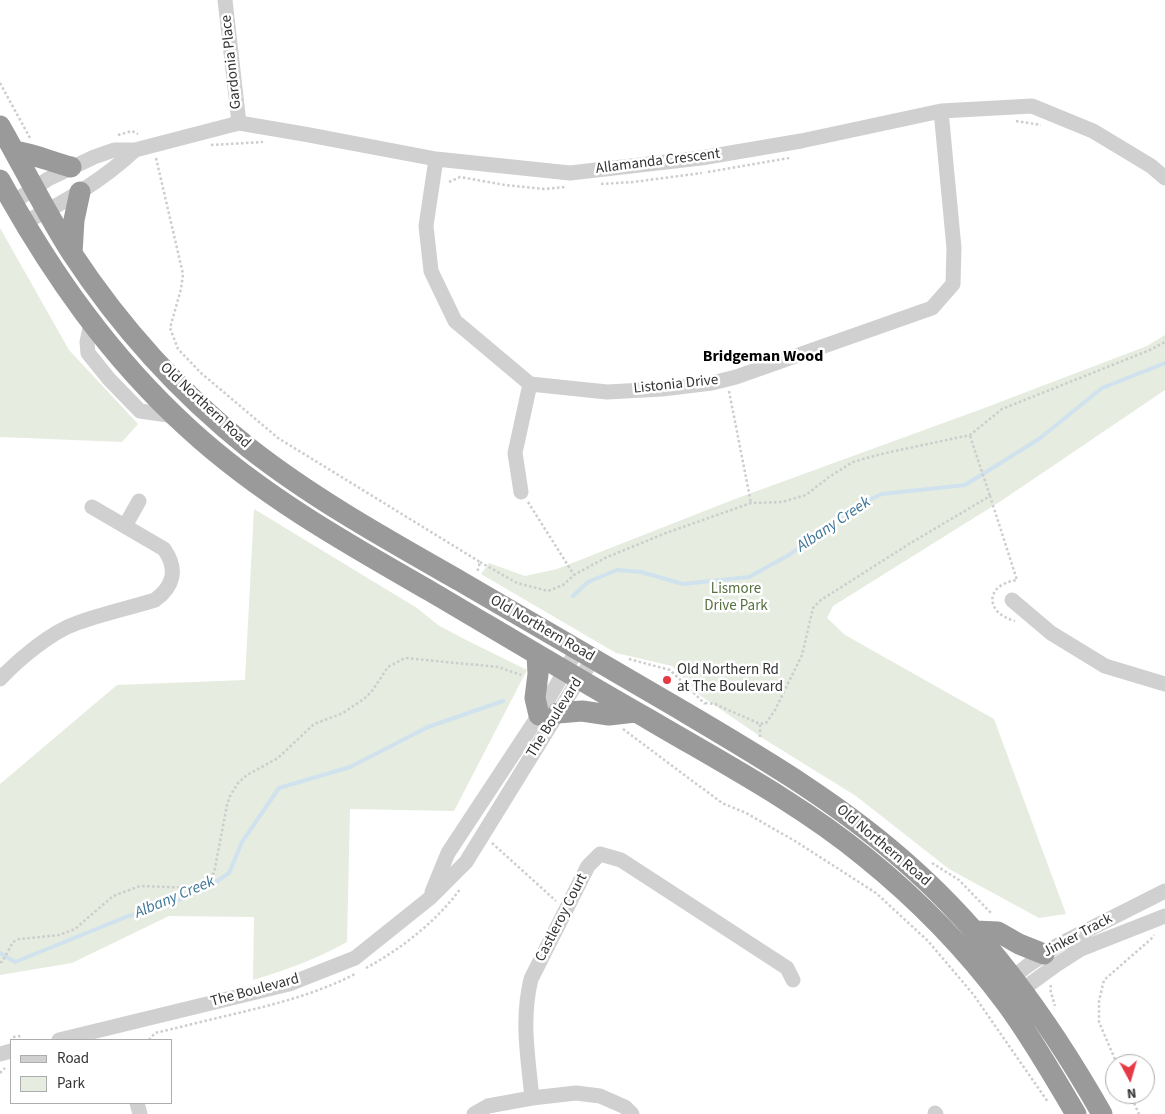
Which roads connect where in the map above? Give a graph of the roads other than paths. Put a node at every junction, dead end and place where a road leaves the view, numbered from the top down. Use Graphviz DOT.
graph roads {
  1 [pos="225,0"];
  2 [pos="941,111"];
  3 [pos="239,123"];
  4 [pos="0,126"];
  5 [pos="136,150"];
  6 [pos="14,152"];
  7 [pos="436,159"];
  8 [pos="71,167"];
  9 [pos="1165,178"];
  10 [pos="0,180"];
  11 [pos="34,188"];
  12 [pos="80,192"];
  13 [pos="12,203"];
  14 [pos="48,211"];
  15 [pos="23,223"];
  16 [pos="72,253"];
  17 [pos="530,384"];
  18 [pos="521,492"];
  19 [pos="139,501"];
  20 [pos="92,507"];
  21 [pos="124,526"];
  22 [pos="1012,600"];
  23 [pos="537,655"];
  24 [pos="585,655"];
  25 [pos="572,675"];
  26 [pos="0,679"];
  27 [pos="1165,684"];
  28 [pos="635,712"];
  29 [pos="549,714"];
  30 [pos="1165,891"];
  31 [pos="430,898"];
  32 [pos="1162,923"];
  33 [pos="975,931"];
  34 [pos="1044,954"];
  35 [pos="793,980"];
  36 [pos="1009,990"];
  37 [pos="121,1033"];
  38 [pos="68,1039"];
  39 [pos="532,1098"];
  40 [pos="474,1114"];
  41 [pos="632,1114"];
  42 [pos="1076,1114"];
  43 [pos="1102,1114"];
  1 -- 3 [label="street, Gardonia Place"];
  2 -- 7 [label="street, Allamanda Crescent"];
  2 -- 9 [label="street, Allamanda Crescent"];
  2 -- 17 [label="street, Listonia Drive"];
  3 -- 5 [label="street, Allamanda Crescent"];
  3 -- 7 [label="street, Allamanda Crescent"];
  4 -- 6 [label="highway, Old Northern Road"];
  5 -- 8 [label="street, Allamanda Crescent"];
  5 -- 12 [label="street, Allamanda Crescent"];
  6 -- 8 [label="highway"];
  6 -- 11 [label="highway, Old Northern Road"];
  7 -- 17 [label="street"];
  8 -- 11 [label="street, Allamanda Crescent"];
  10 -- 13 [label="highway, Old Northern Road"];
  11 -- 13 [label="street, Allamanda Crescent"];
  11 -- 14 [label="highway, Old Northern Road"];
  12 -- 14 [label="street, Allamanda Crescent"];
  12 -- 16 [label="highway"];
  13 -- 15 [label="highway, Old Northern Road"];
  14 -- 15 [label="street, Allamanda Crescent"];
  14 -- 16 [label="highway, Old Northern Road"];
  15 -- 23 [label="highway, Old Northern Road"];
  16 -- 24 [label="highway, Old Northern Road"];
  17 -- 18 [label="street"];
  19 -- 21 [label="street"];
  20 -- 21 [label="street"];
  21 -- 26 [label="street"];
  22 -- 27 [label="street"];
  23 -- 25 [label="highway, Old Northern Road"];
  23 -- 29 [label="highway"];
  24 -- 25 [label="street, The Boulevard"];
  24 -- 33 [label="highway, Old Northern Road"];
  25 -- 28 [label="highway, Old Northern Road"];
  25 -- 29 [label="street, The Boulevard"];
  28 -- 29 [label="highway"];
  28 -- 36 [label="highway, Old Northern Road"];
  29 -- 31 [label="street, The Boulevard"];
  29 -- 31 [label="street, The Boulevard"];
  30 -- 34 [label="street, Jinker Track"];
  31 -- 37 [label="street, The Boulevard"];
  32 -- 36 [label="street, Jinker Track"];
  33 -- 34 [label="highway"];
  33 -- 36 [label="highway, Old Northern Road"];
  34 -- 36 [label="street, Jinker Track"];
  35 -- 39 [label="street, Castleroy Court"];
  36 -- 42 [label="highway, Old Northern Road"];
  36 -- 43 [label="highway, Old Northern Road"];
  37 -- 38 [label="street, The Boulevard"];
  39 -- 40 [label="street"];
  39 -- 41 [label="street"];
}
